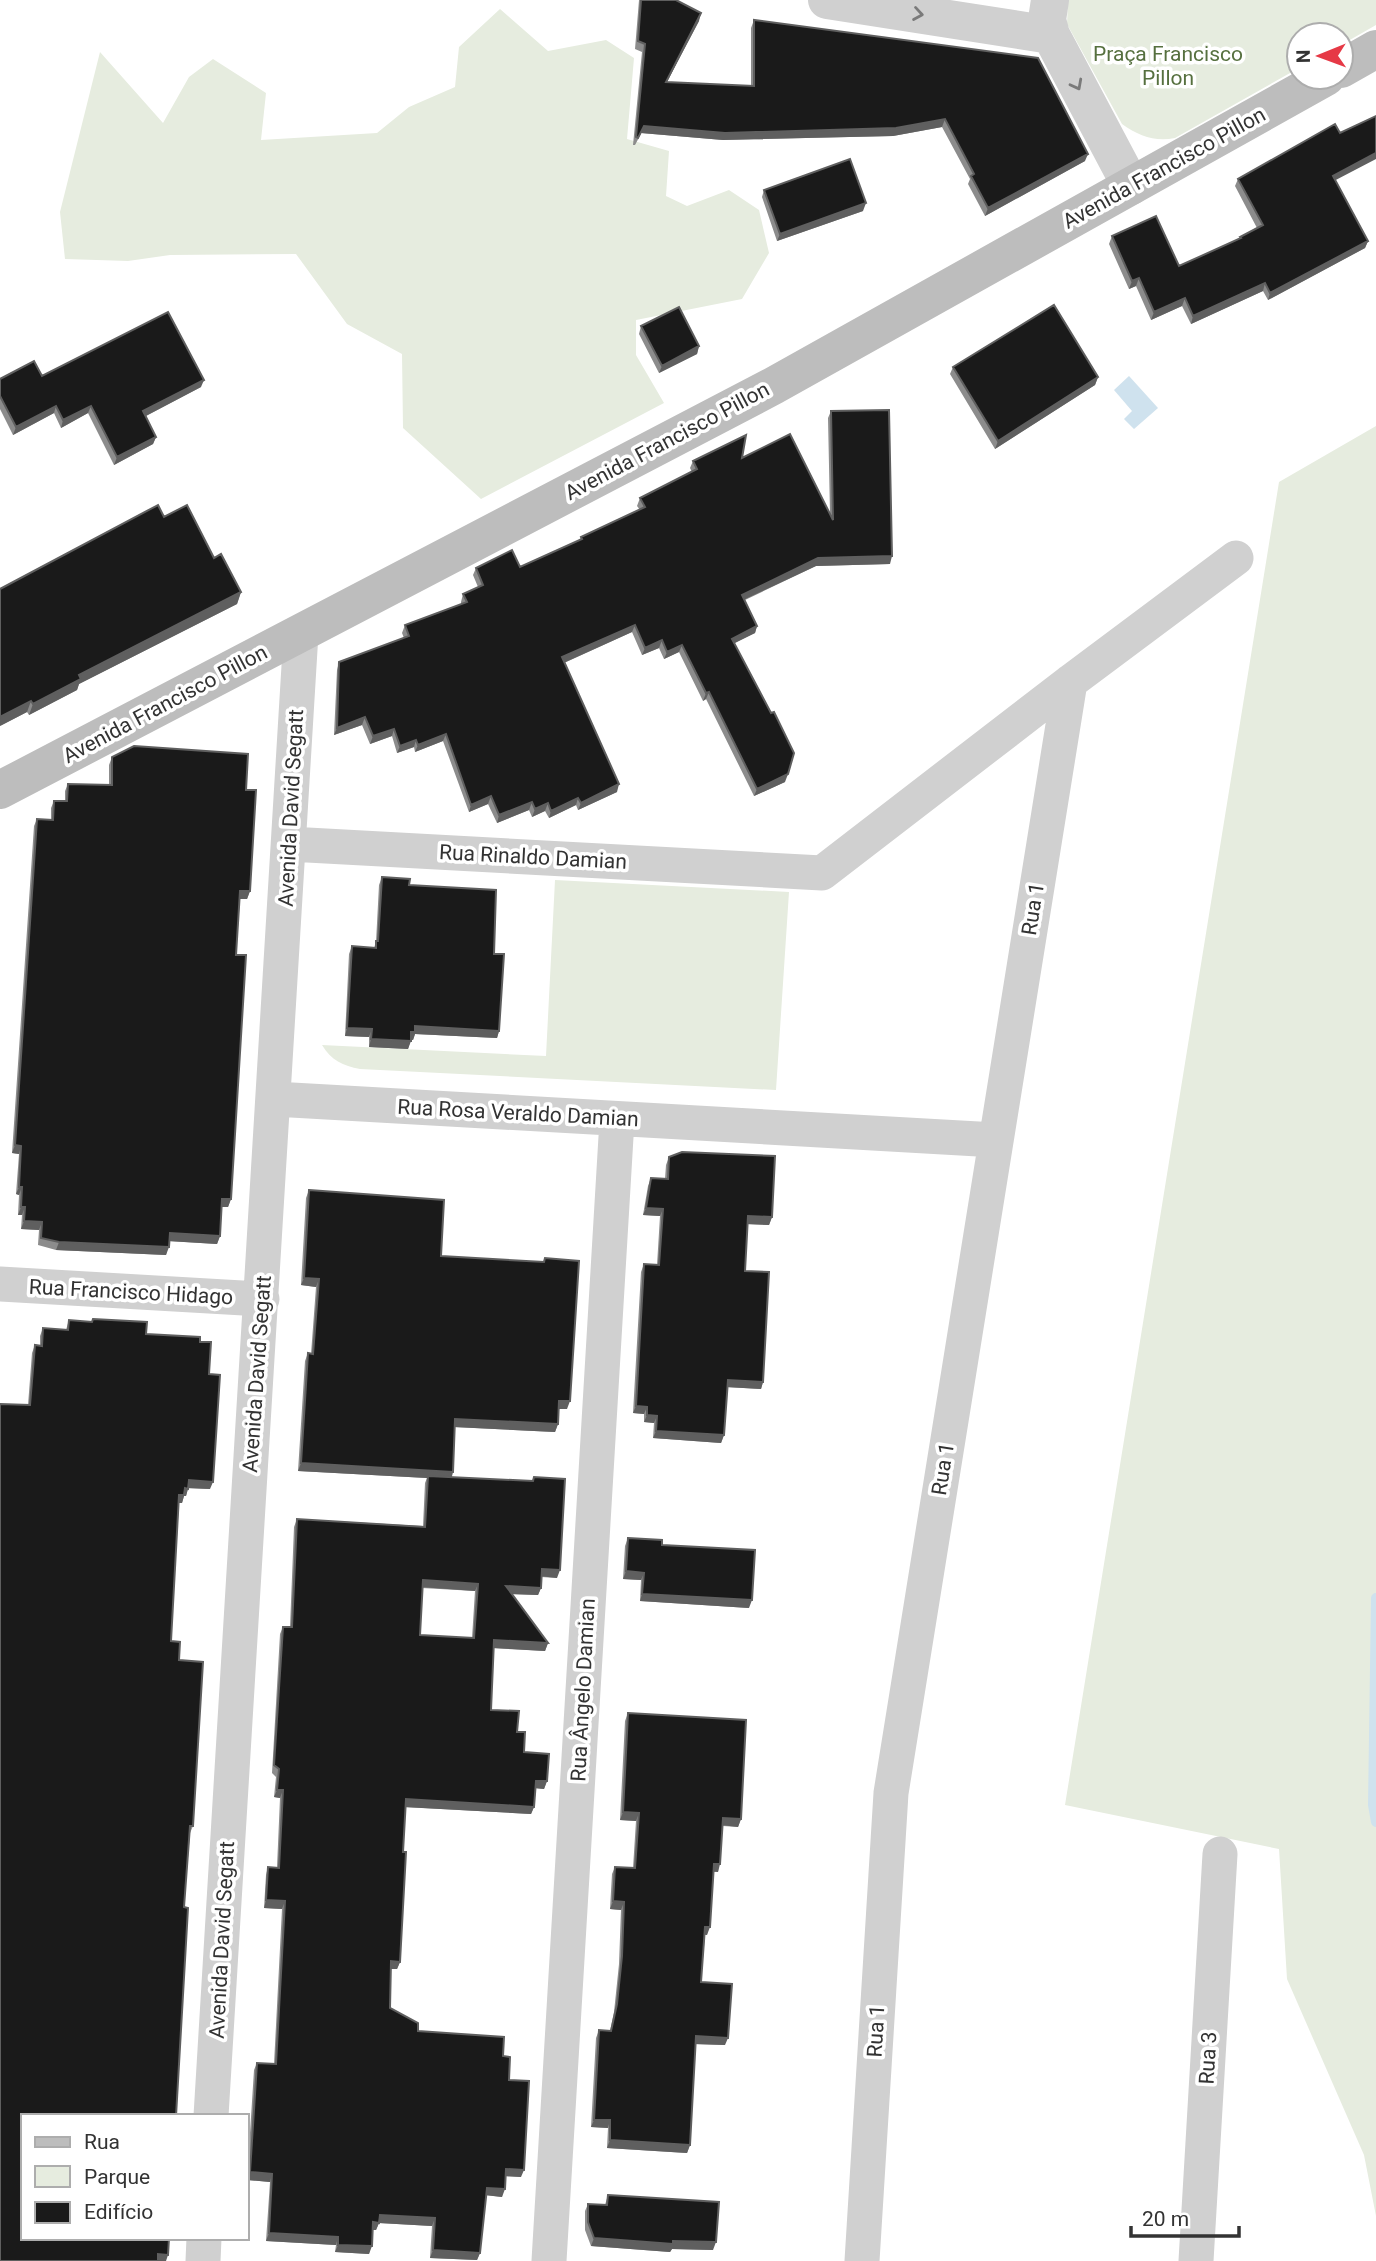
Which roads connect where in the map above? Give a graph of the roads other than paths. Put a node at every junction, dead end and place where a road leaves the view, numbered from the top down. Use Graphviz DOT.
graph roads {
  1 [pos="827,0"];
  2 [pos="1050,18"];
  3 [pos="1376,50"];
  4 [pos="1355,61"];
  5 [pos="1301,91"];
  6 [pos="1131,186"];
  7 [pos="1236,558"];
  8 [pos="301,633"];
  9 [pos="1070,682"];
  10 [pos="0,790"];
  11 [pos="289,844"];
  12 [pos="274,1099"];
  13 [pos="617,1119"];
  14 [pos="996,1140"];
  15 [pos="0,1284"];
  16 [pos="262,1299"];
  17 [pos="1220,1854"];
  18 [pos="211,2114"];
  19 [pos="204,2240"];
  20 [pos="203,2261"];
  21 [pos="549,2261"];
  22 [pos="862,2261"];
  23 [pos="1196,2261"];
  1 -- 2 [label="street, one-way"];
  2 -- 6 [label="street, one-way"];
  3 -- 4 [label="main road"];
  5 -- 6 [label="main road, Avenida Francisco Pillon"];
  6 -- 8 [label="main road, Avenida Francisco Pillon"];
  7 -- 9 [label="street, Rua Rinaldo Damian"];
  8 -- 10 [label="main road, Avenida Francisco Pillon"];
  8 -- 11 [label="street, Avenida David Segatt"];
  9 -- 11 [label="street, Rua Rinaldo Damian"];
  9 -- 14 [label="street, Rua 1"];
  11 -- 12 [label="street, Avenida David Segatt"];
  12 -- 13 [label="street, Rua Rosa Veraldo Damian"];
  12 -- 16 [label="street, Avenida David Segatt"];
  13 -- 14 [label="street, Rua Rosa Veraldo Damian"];
  13 -- 21 [label="street, Rua Ângelo Damian"];
  14 -- 22 [label="street, Rua 1"];
  15 -- 16 [label="street, Rua Francisco Hidago"];
  16 -- 18 [label="street, Avenida David Segatt"];
  17 -- 23 [label="street, Rua 3"];
  19 -- 20 [label="street"];
}
